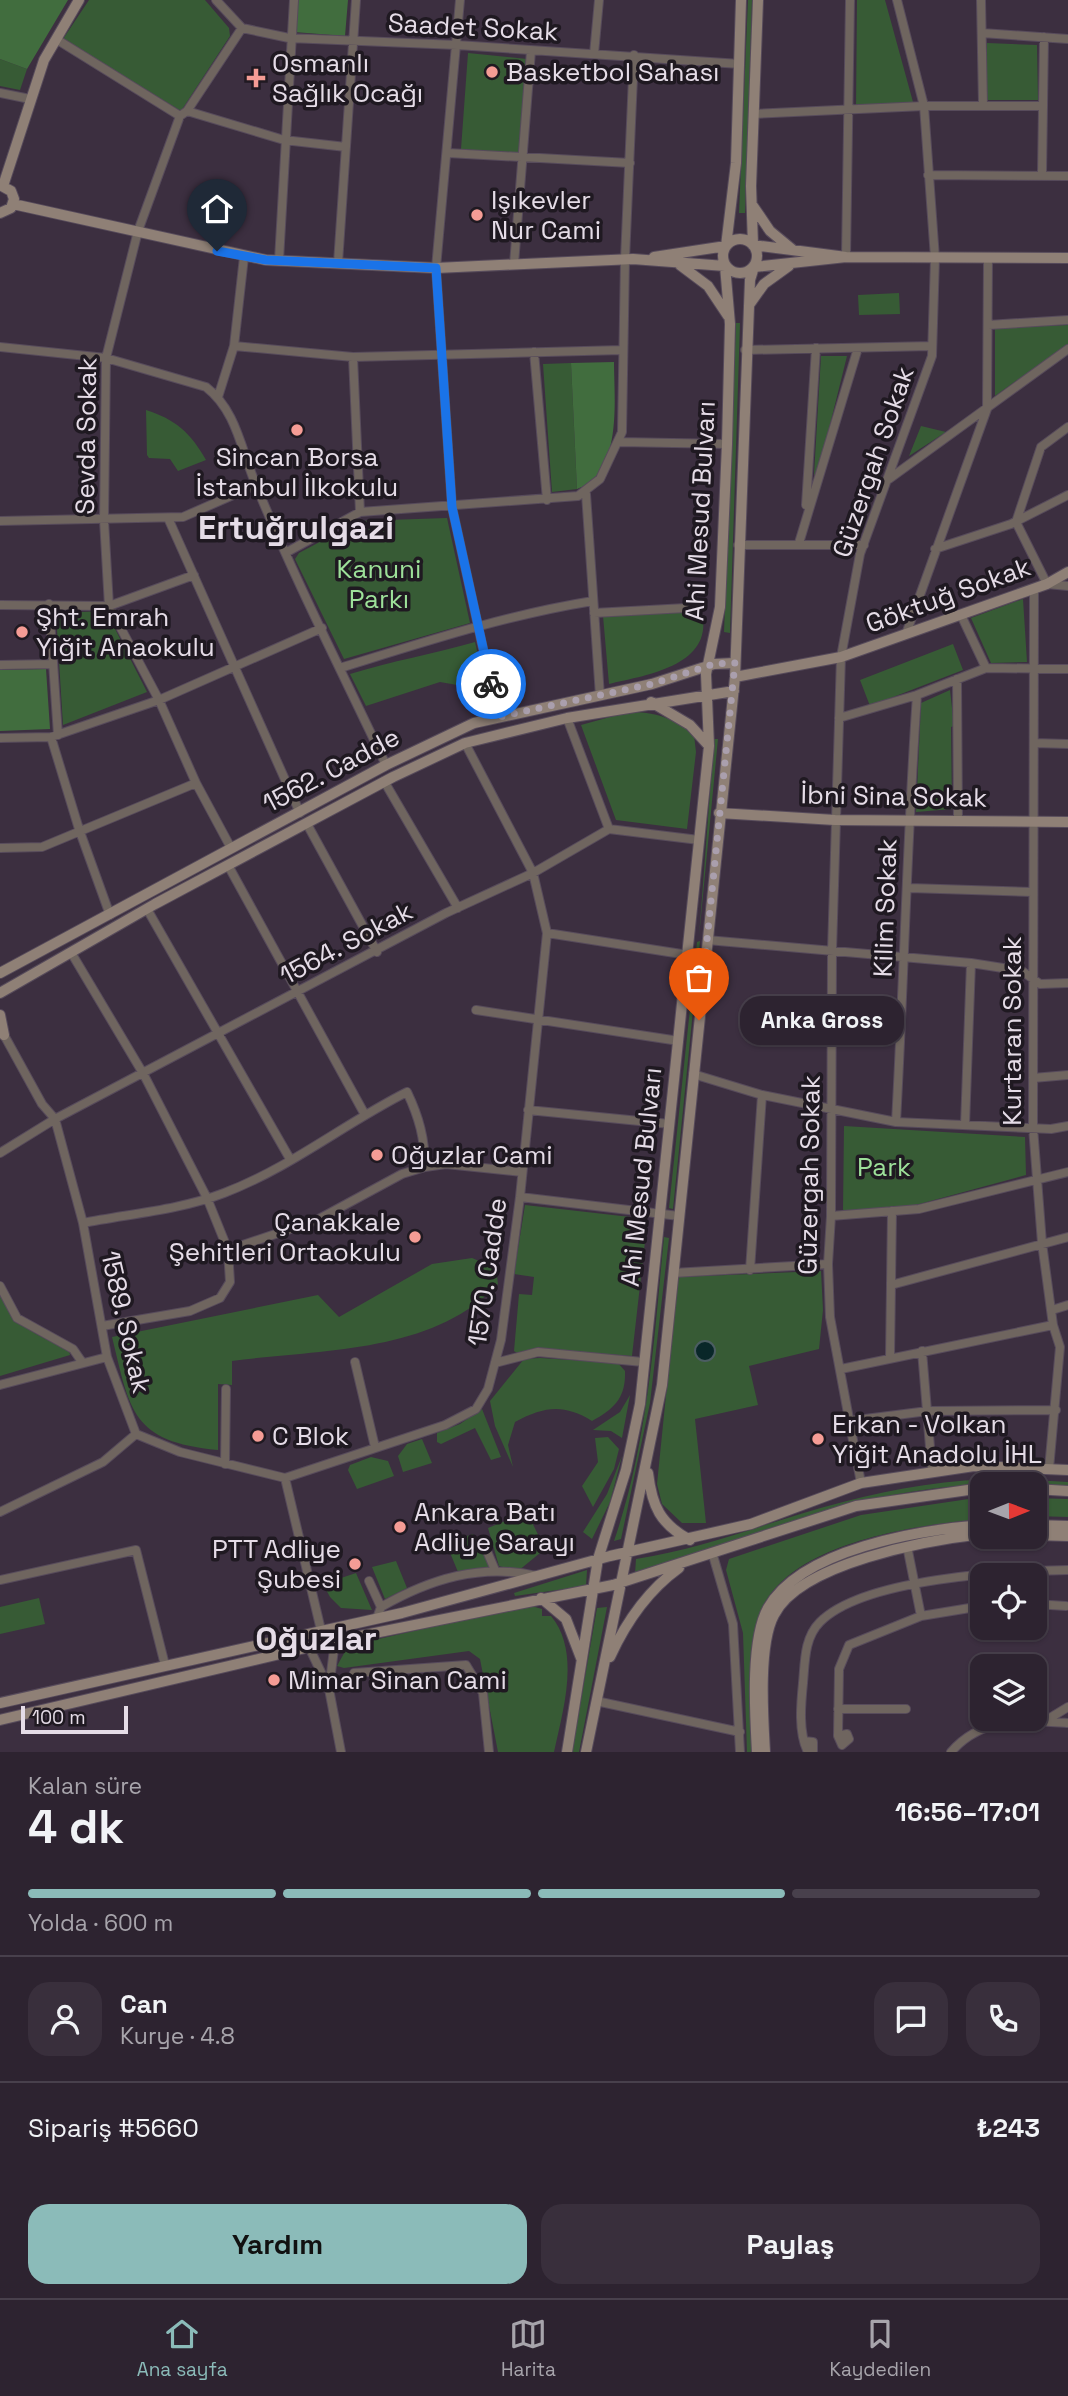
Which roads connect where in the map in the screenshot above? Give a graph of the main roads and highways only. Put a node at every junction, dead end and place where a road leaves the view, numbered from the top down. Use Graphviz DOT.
graph roads {
  1 [pos="79,0"];
  2 [pos="741,0"];
  3 [pos="758,0"];
  4 [pos="2,186"];
  5 [pos="751,199"];
  6 [pos="13,204"];
  7 [pos="0,213"];
  8 [pos="753,244"];
  9 [pos="726,246"];
  10 [pos="795,252"];
  11 [pos="846,257"];
  12 [pos="1068,258"];
  13 [pos="629,259"];
  14 [pos="678,264"];
  15 [pos="793,264"];
  16 [pos="725,266"];
  17 [pos="754,267"];
  18 [pos="747,311"];
  19 [pos="730,319"];
  20 [pos="1068,572"];
  21 [pos="735,663"];
  22 [pos="707,666"];
  23 [pos="735,677"];
  24 [pos="734,691"];
  25 [pos="707,695"];
  26 [pos="651,702"];
  27 [pos="709,746"];
  28 [pos="719,813"];
  29 [pos="1068,822"];
  30 [pos="0,974"];
  31 [pos="0,993"];
  32 [pos="0,1015"];
  33 [pos="2,1033"];
  34 [pos="646,1465"];
  35 [pos="1068,1470"];
  36 [pos="970,1490"];
  37 [pos="1047,1490"];
  38 [pos="1068,1492"];
  39 [pos="1047,1525"];
  40 [pos="970,1526"];
  41 [pos="1068,1526"];
  42 [pos="1047,1535"];
  43 [pos="970,1536"];
  44 [pos="1068,1536"];
  45 [pos="690,1540"];
  46 [pos="628,1553"];
  47 [pos="598,1559"];
  48 [pos="688,1562"];
  49 [pos="622,1582"];
  50 [pos="593,1590"];
  51 [pos="541,1598"];
  52 [pos="582,1662"];
  53 [pos="601,1675"];
  54 [pos="0,1703"];
  55 [pos="0,1720"];
  56 [pos="567,1752"];
  57 [pos="586,1752"];
  58 [pos="757,1752"];
  59 [pos="765,1752"];
  1 -- 4 [label="main road"];
  2 -- 9 [label="main road, Ahi Mesud Bulvarı"];
  3 -- 5 [label="main road, Ahi Mesud Bulvarı"];
  4 -- 6 [label="main road"];
  5 -- 8 [label="main road, Ahi Mesud Bulvarı"];
  5 -- 10 [label="main road"];
  6 -- 7 [label="main road"];
  6 -- 13 [label="main road"];
  8 -- 9 [label="main road"];
  8 -- 10 [label="main road"];
  8 -- 17 [label="main road, Ahi Mesud Bulvarı"];
  9 -- 13 [label="main road"];
  9 -- 16 [label="main road, Ahi Mesud Bulvarı"];
  10 -- 11 [label="main road"];
  11 -- 12 [label="main road"];
  11 -- 15 [label="main road"];
  13 -- 14 [label="main road"];
  14 -- 16 [label="main road"];
  14 -- 19 [label="main road"];
  15 -- 17 [label="main road"];
  15 -- 18 [label="main road"];
  16 -- 17 [label="main road"];
  16 -- 19 [label="main road, Ahi Mesud Bulvarı"];
  17 -- 18 [label="main road, Ahi Mesud Bulvarı"];
  18 -- 21 [label="main road, Ahi Mesud Bulvarı"];
  19 -- 22 [label="main road, Ahi Mesud Bulvarı"];
  20 -- 23 [label="main road, Göktuğ Sokak"];
  21 -- 22 [label="main road, 1562. Cadde"];
  21 -- 23 [label="main road, Ahi Mesud Bulvarı"];
  22 -- 25 [label="main road, Ahi Mesud Bulvarı"];
  22 -- 30 [label="main road, 1562. Cadde"];
  23 -- 24 [label="main road, Ahi Mesud Bulvarı"];
  24 -- 25 [label="main road, 1562. Cadde"];
  24 -- 28 [label="main road, Ahi Mesud Bulvarı"];
  25 -- 26 [label="main road, 1562. Cadde"];
  25 -- 27 [label="main road, Ahi Mesud Bulvarı"];
  26 -- 27 [label="main road"];
  26 -- 31 [label="main road, 1562. Cadde"];
  27 -- 47 [label="main road, Ahi Mesud Bulvarı"];
  28 -- 29 [label="main road, İbni Sina Sokak"];
  28 -- 34 [label="main road, Ahi Mesud Bulvarı"];
  32 -- 33 [label="main road"];
  34 -- 45 [label="main road"];
  34 -- 46 [label="main road, Ahi Mesud Bulvarı"];
  35 -- 45 [label="main road"];
  36 -- 48 [label="main road"];
  37 -- 38 [label="main road"];
  39 -- 41 [label="main road"];
  40 -- 58 [label="main road"];
  42 -- 44 [label="main road"];
  43 -- 59 [label="main road"];
  45 -- 46 [label="main road"];
  46 -- 47 [label="main road"];
  46 -- 49 [label="main road, Ahi Mesud Bulvarı"];
  47 -- 50 [label="main road, Ahi Mesud Bulvarı"];
  47 -- 54 [label="main road"];
  48 -- 49 [label="main road"];
  48 -- 53 [label="main road"];
  49 -- 50 [label="main road"];
  49 -- 53 [label="main road, Ahi Mesud Bulvarı"];
  50 -- 51 [label="main road"];
  50 -- 52 [label="main road, Ahi Mesud Bulvarı"];
  51 -- 52 [label="main road"];
  51 -- 55 [label="main road"];
  52 -- 56 [label="main road, Ahi Mesud Bulvarı"];
  53 -- 57 [label="main road, Ahi Mesud Bulvarı"];
}
